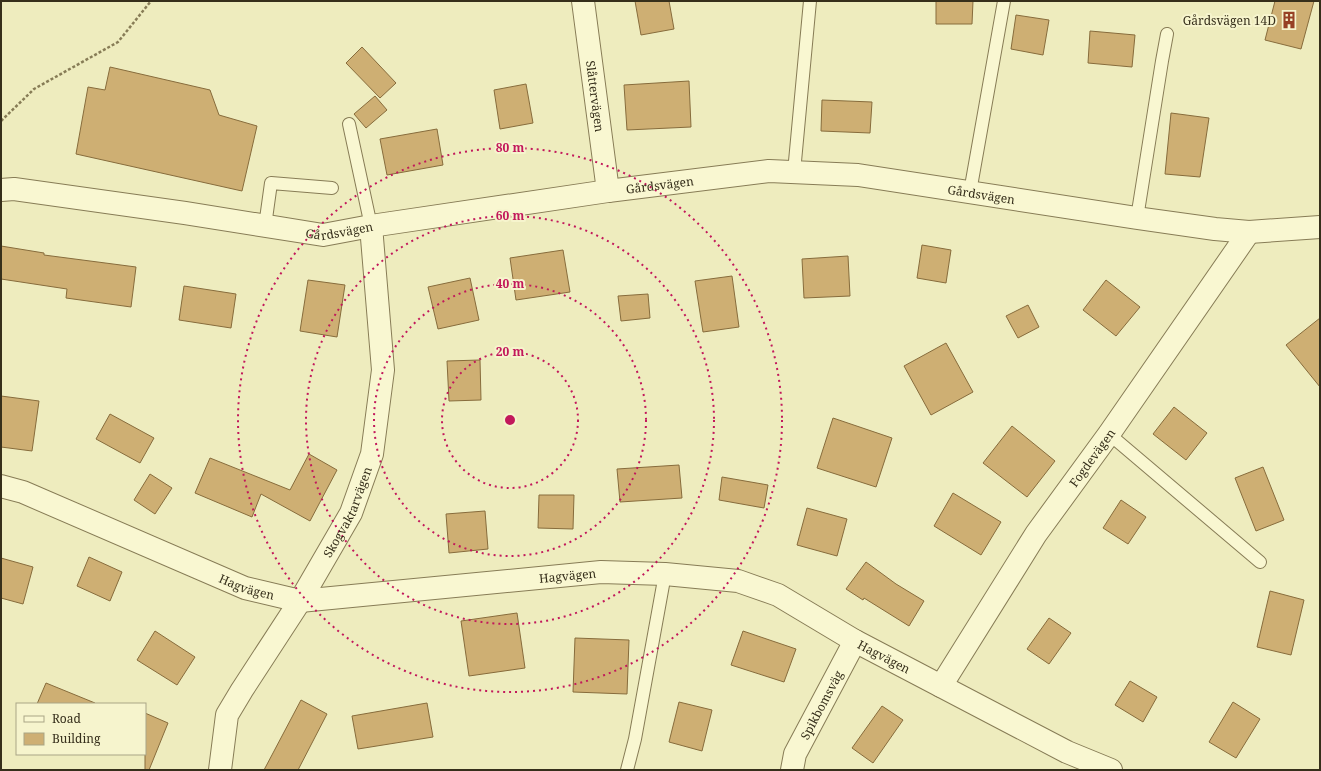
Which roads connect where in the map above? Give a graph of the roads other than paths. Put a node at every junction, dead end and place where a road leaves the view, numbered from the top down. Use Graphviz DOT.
graph roads {
  1 [pos="583,1"];
  2 [pos="810,1"];
  3 [pos="1004,1"];
  4 [pos="1167,34"];
  5 [pos="349,124"];
  6 [pos="794,172"];
  7 [pos="332,188"];
  8 [pos="1,190"];
  9 [pos="608,191"];
  10 [pos="970,192"];
  11 [pos="1137,218"];
  12 [pos="265,226"];
  13 [pos="371,226"];
  14 [pos="1320,227"];
  15 [pos="1248,232"];
  16 [pos="1109,434"];
  17 [pos="1,486"];
  18 [pos="1260,562"];
  19 [pos="666,574"];
  20 [pos="300,601"];
  21 [pos="856,641"];
  22 [pos="941,686"];
  23 [pos="220,770"];
  24 [pos="627,770"];
  25 [pos="792,770"];
  26 [pos="1111,770"];
  1 -- 9 [label="street, Slåttervägen"];
  2 -- 6 [label="lane"];
  3 -- 10 [label="lane"];
  4 -- 11 [label="lane"];
  5 -- 13 [label="lane"];
  6 -- 9 [label="street, Gårdsvägen"];
  6 -- 10 [label="street, Gårdsvägen"];
  7 -- 12 [label="lane"];
  8 -- 12 [label="street, Gårdsvägen"];
  9 -- 13 [label="street, Gårdsvägen"];
  10 -- 11 [label="street, Gårdsvägen"];
  11 -- 15 [label="street, Gårdsvägen"];
  12 -- 13 [label="street, Gårdsvägen"];
  13 -- 20 [label="street, Skogvaktarvägen"];
  14 -- 15 [label="street, Gårdsvägen"];
  15 -- 16 [label="street, Fogdevägen"];
  16 -- 18 [label="lane"];
  16 -- 22 [label="street, Fogdevägen"];
  17 -- 20 [label="street, Hagvägen"];
  19 -- 20 [label="street, Hagvägen"];
  19 -- 21 [label="street, Hagvägen"];
  19 -- 24 [label="lane"];
  20 -- 23 [label="street, Skogvaktarvägen"];
  21 -- 22 [label="street, Hagvägen"];
  21 -- 25 [label="street, Spikbomsväg"];
  22 -- 26 [label="street, Hagvägen"];
}
